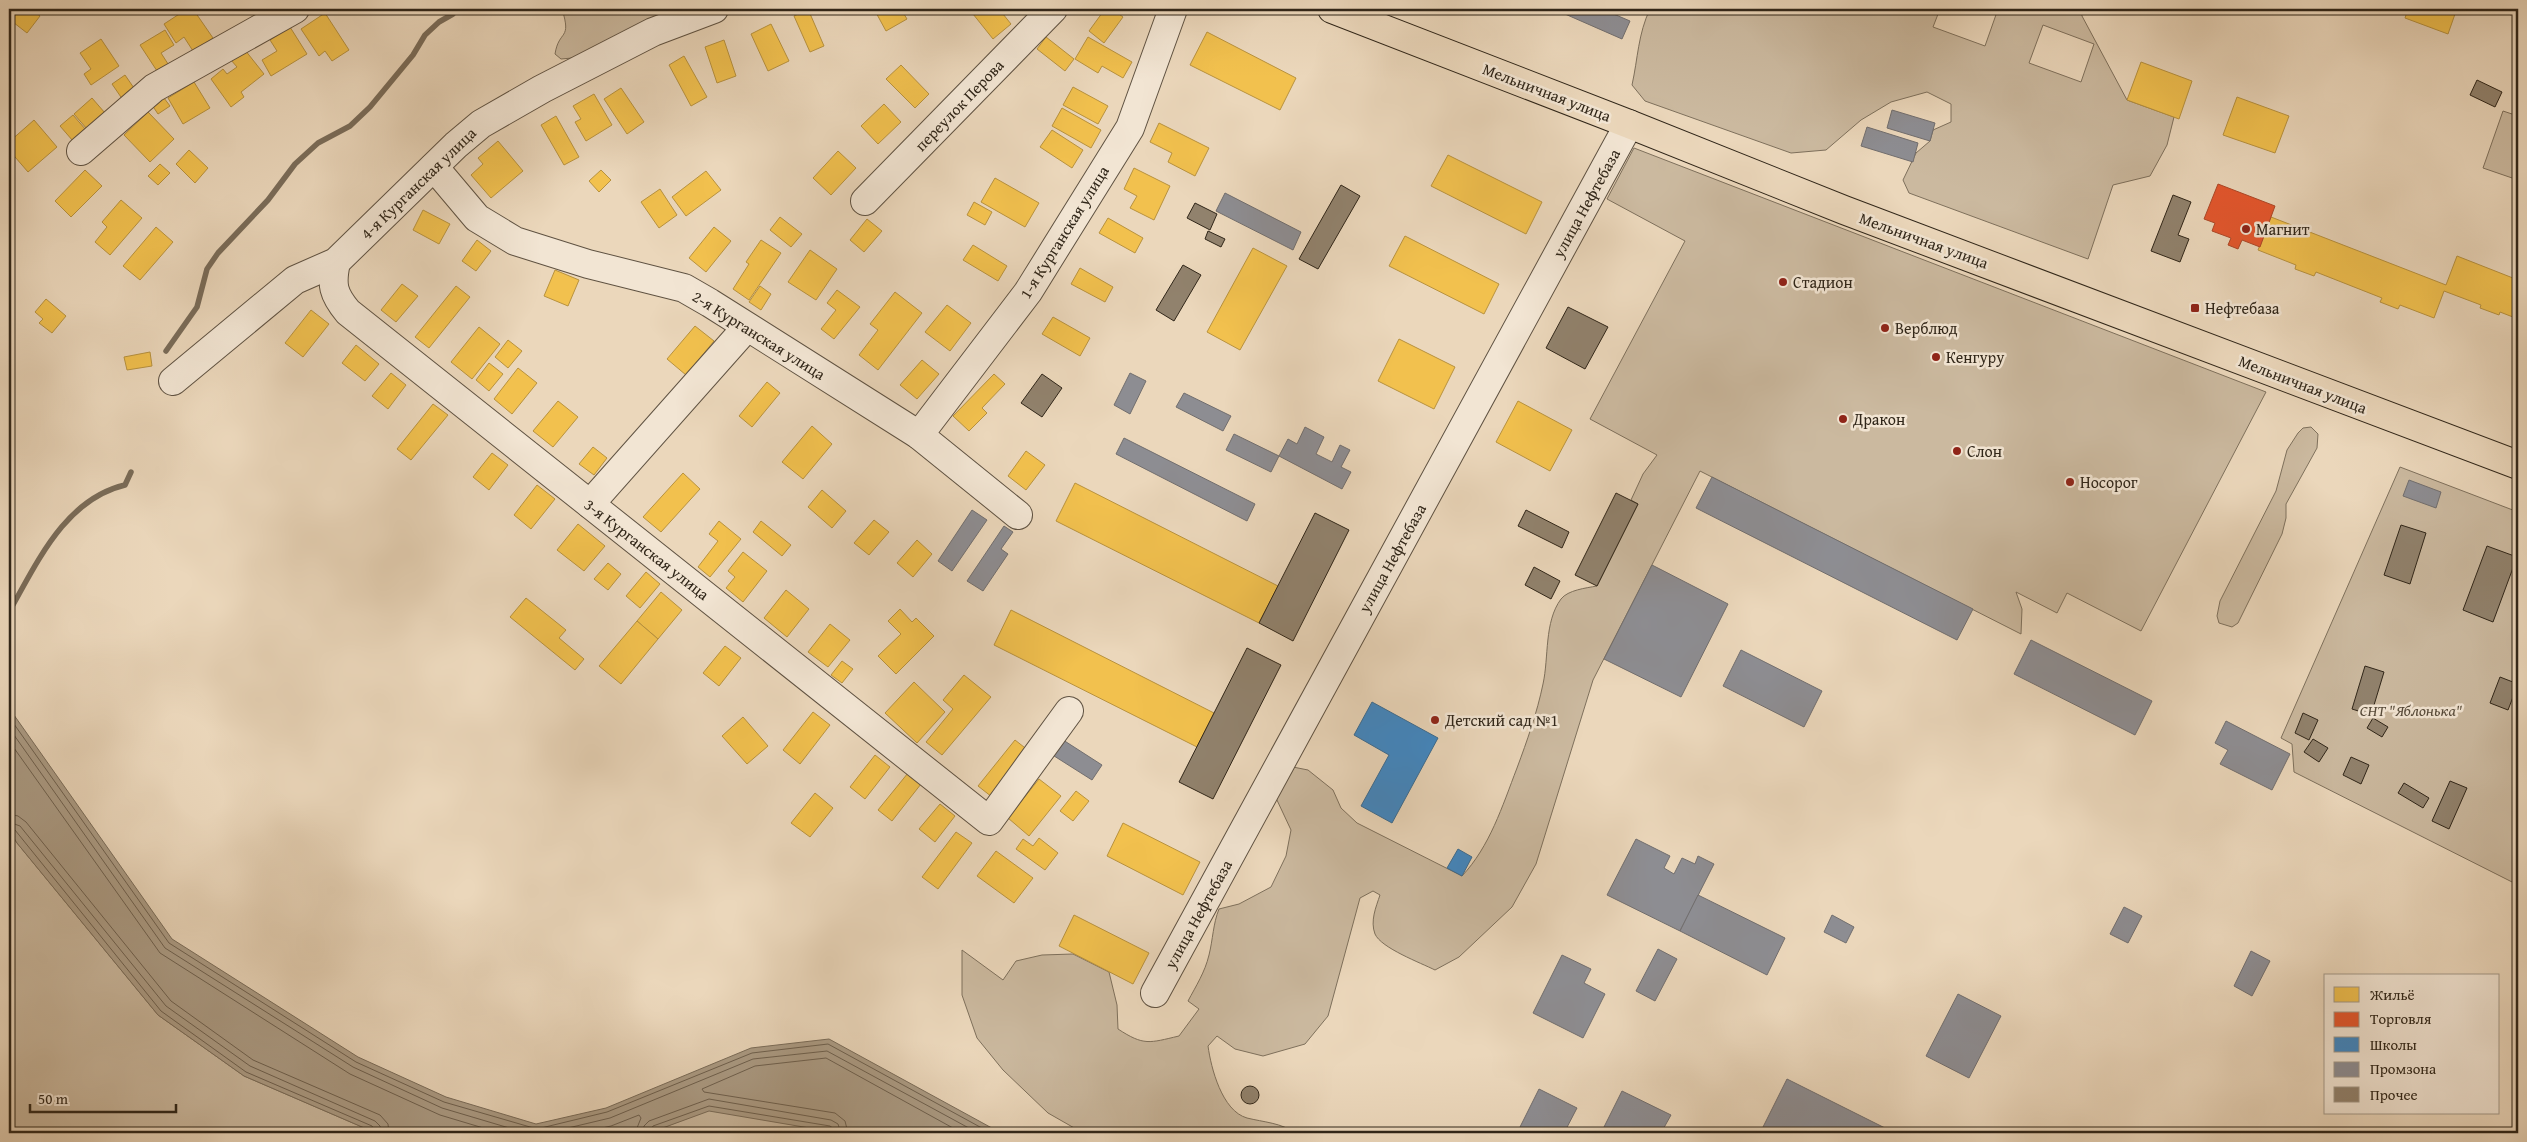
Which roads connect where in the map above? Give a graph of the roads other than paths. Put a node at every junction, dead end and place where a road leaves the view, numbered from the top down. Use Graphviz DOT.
graph roads {
  1 [pos="295,9"];
  2 [pos="714,9"];
  3 [pos="1053,9"];
  4 [pos="1173,9"];
  5 [pos="1332,9"];
  6 [pos="1630,124"];
  7 [pos="81,151"];
  8 [pos="434,167"];
  9 [pos="865,202"];
  10 [pos="336,262"];
  11 [pos="747,327"];
  12 [pos="173,382"];
  13 [pos="919,435"];
  14 [pos="2518,465"];
  15 [pos="590,504"];
  16 [pos="1018,515"];
  17 [pos="1069,711"];
  18 [pos="1155,993"];
  1 -- 7 [label="street"];
  2 -- 8 [label="street, 4-я Курганская улица"];
  3 -- 9 [label="street, переулок Перова"];
  4 -- 13 [label="street, 1-я Курганская улица"];
  5 -- 6 [label="main road, Мельничная улица"];
  6 -- 14 [label="main road, Мельничная улица"];
  6 -- 18 [label="street, улица Нефтебаза"];
  8 -- 10 [label="street, 4-я Курганская улица"];
  8 -- 11 [label="street, 2-я Курганская улица"];
  10 -- 12 [label="street, 4-я Курганская улица"];
  10 -- 15 [label="street, 3-я Курганская улица"];
  11 -- 13 [label="street, 2-я Курганская улица"];
  11 -- 15 [label="street"];
  13 -- 16 [label="street, 2-я Курганская улица"];
  15 -- 17 [label="street, 3-я Курганская улица"];
}
